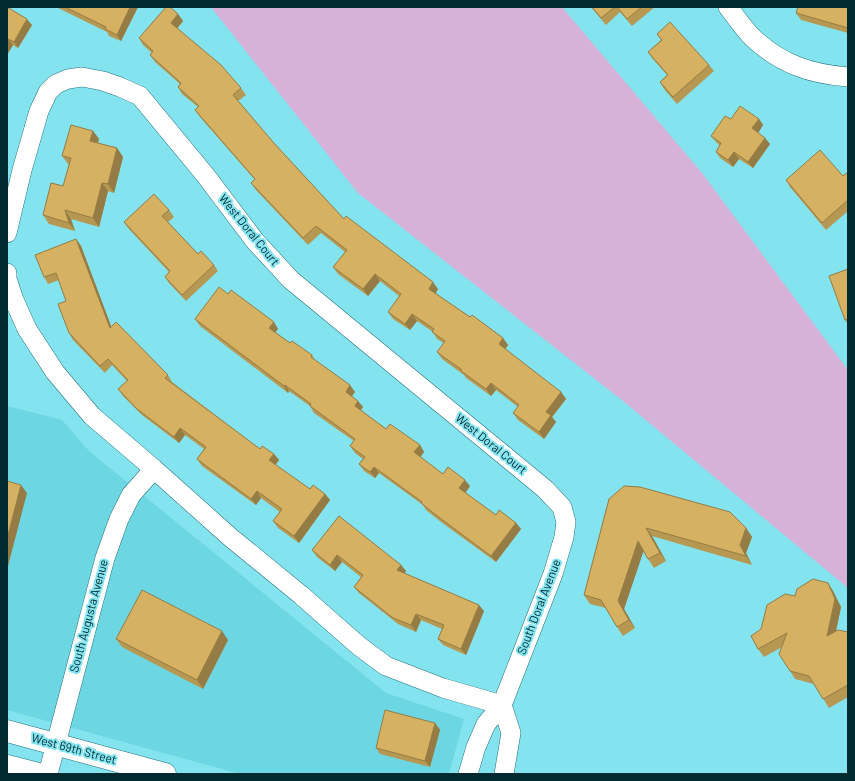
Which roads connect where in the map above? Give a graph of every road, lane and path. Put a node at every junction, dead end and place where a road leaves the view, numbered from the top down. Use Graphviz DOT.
graph roads {
  1 [pos="728,7"];
  2 [pos="848,77"];
  3 [pos="7,233"];
  4 [pos="7,273"];
  5 [pos="154,469"];
  6 [pos="562,507"];
  7 [pos="502,706"];
  8 [pos="7,731"];
  9 [pos="55,744"];
  10 [pos="7,766"];
  11 [pos="38,774"];
  12 [pos="48,774"];
  13 [pos="165,774"];
  14 [pos="468,774"];
  15 [pos="504,774"];
  1 -- 2 [label="street"];
  3 -- 6 [label="street, West Doral Court"];
  4 -- 5 [label="street"];
  5 -- 7 [label="street"];
  5 -- 9 [label="street, South Augusta Avenue"];
  6 -- 7 [label="street, South Doral Avenue"];
  7 -- 14 [label="street, South Doral Avenue"];
  7 -- 15 [label="street"];
  8 -- 9 [label="main road, West 69th Street"];
  9 -- 12 [label="street, South Augusta Avenue"];
  9 -- 13 [label="main road, West 69th Street"];
  10 -- 11 [label="main road"];
}
